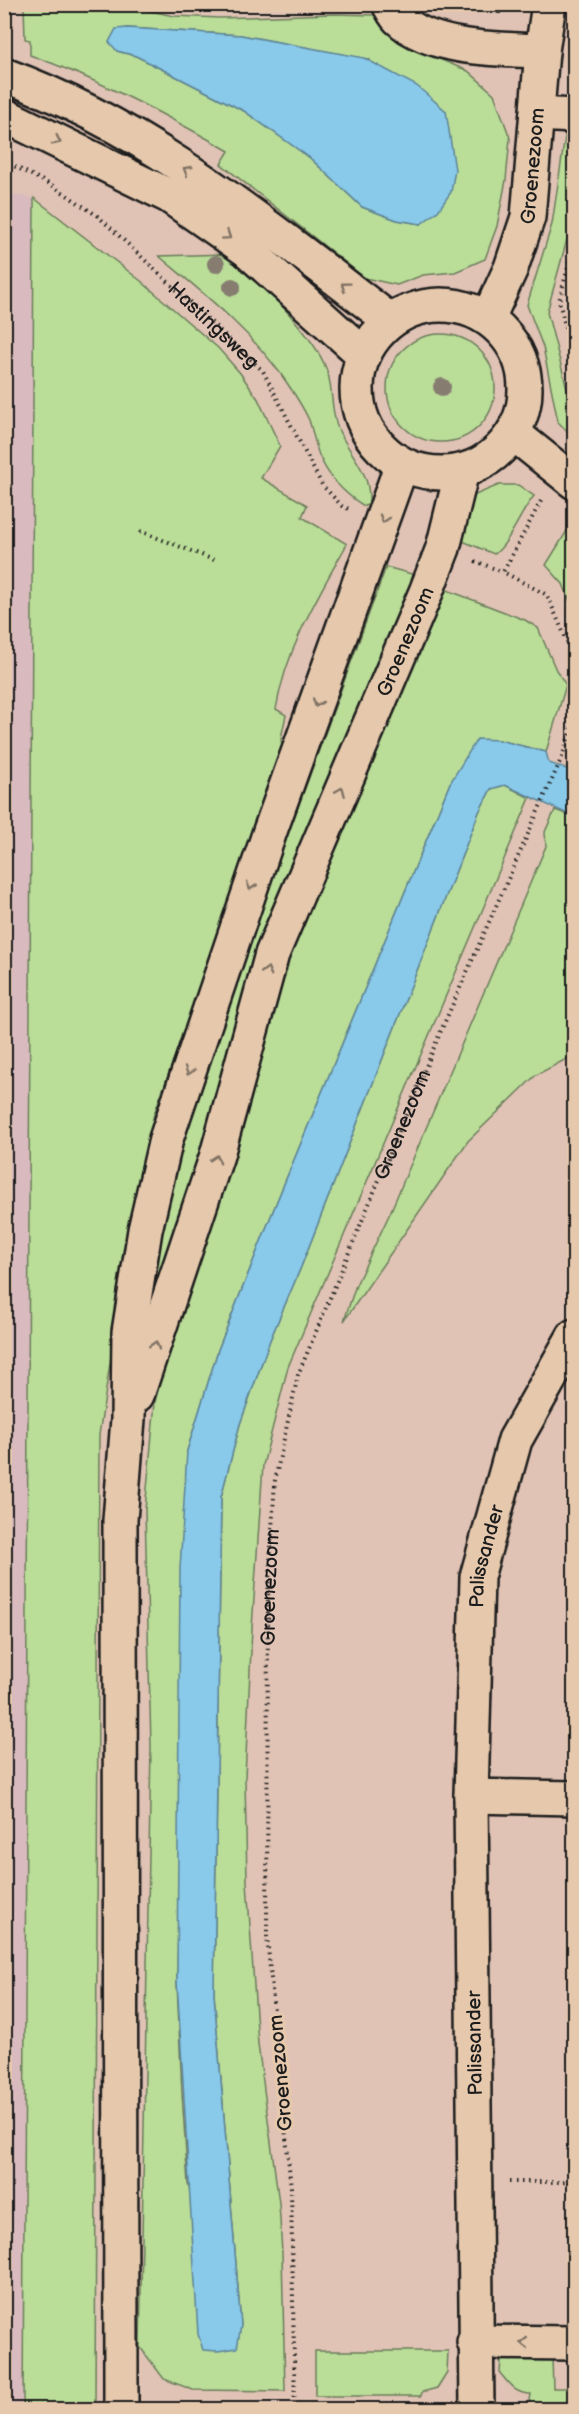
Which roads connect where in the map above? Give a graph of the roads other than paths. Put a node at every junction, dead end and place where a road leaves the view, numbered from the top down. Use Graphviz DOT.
graph roads {
  1 [pos="389,4"];
  2 [pos="549,4"];
  3 [pos="542,51"];
  4 [pos="4,75"];
  5 [pos="537,114"];
  6 [pos="4,115"];
  7 [pos="574,116"];
  8 [pos="488,318"];
  9 [pos="391,321"];
  10 [pos="364,355"];
  11 [pos="513,433"];
  12 [pos="402,464"];
  13 [pos="462,471"];
  14 [pos="569,478"];
  15 [pos="574,1336"];
  16 [pos="128,1419"];
  17 [pos="471,1796"];
  18 [pos="574,1798"];
  19 [pos="474,2342"];
  20 [pos="574,2343"];
  21 [pos="122,2409"];
  22 [pos="477,2409"];
  1 -- 3 [label="street"];
  2 -- 3 [label="street, Groenezoom"];
  3 -- 5 [label="street, Groenezoom"];
  9 -- 4 [label="street, one-way"];
  5 -- 7 [label="street"];
  5 -- 8 [label="street, Groenezoom"];
  6 -- 10 [label="street, one-way"];
  8 -- 9 [label="street"];
  8 -- 11 [label="street"];
  9 -- 10 [label="street"];
  10 -- 12 [label="street"];
  11 -- 13 [label="street"];
  11 -- 14 [label="street"];
  12 -- 13 [label="street"];
  12 -- 16 [label="street, Groenezoom, one-way"];
  16 -- 13 [label="street, Groenezoom, one-way"];
  15 -- 17 [label="street, Palissander"];
  16 -- 21 [label="street, Groenezoom"];
  17 -- 18 [label="street"];
  17 -- 19 [label="street, Palissander"];
  20 -- 19 [label="street, one-way"];
  19 -- 22 [label="street, Palissander"];
}
